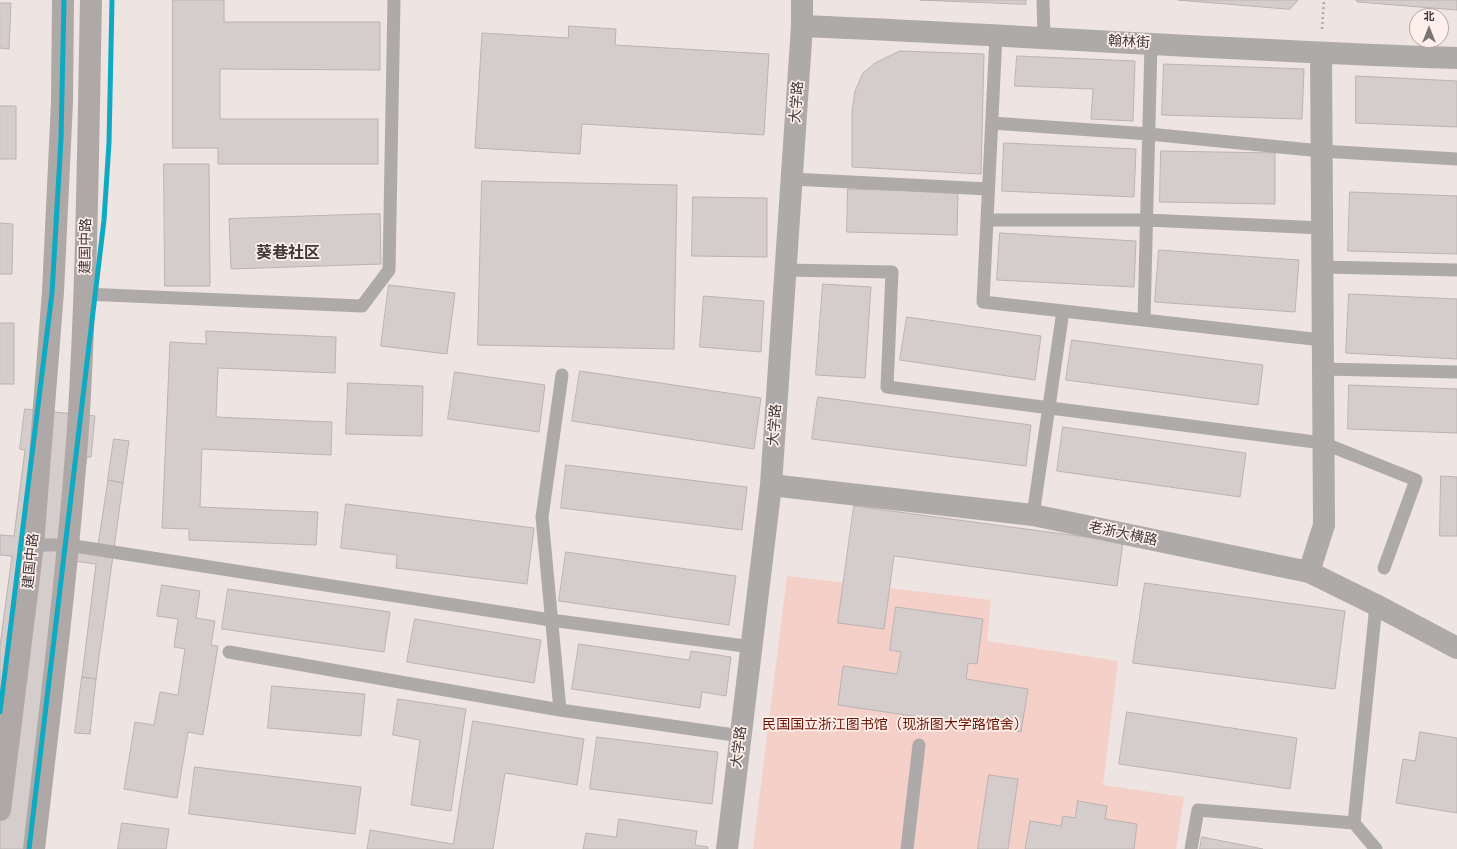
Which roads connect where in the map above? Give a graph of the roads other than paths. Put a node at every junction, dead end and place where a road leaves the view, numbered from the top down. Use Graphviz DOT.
graph roads {
  1 [pos="64,0"];
  2 [pos="91,0"];
  3 [pos="394,0"];
  4 [pos="802,0"];
  5 [pos="1043,0"];
  6 [pos="802,26"];
  7 [pos="996,35"];
  8 [pos="1044,37"];
  9 [pos="1151,43"];
  10 [pos="1321,54"];
  11 [pos="1457,58"];
  12 [pos="992,123"];
  13 [pos="1149,134"];
  14 [pos="1322,151"];
  15 [pos="1457,159"];
  16 [pos="792,179"];
  17 [pos="988,189"];
  18 [pos="987,220"];
  19 [pos="1147,220"];
  20 [pos="1322,228"];
  21 [pos="1322,267"];
  22 [pos="785,270"];
  23 [pos="1457,270"];
  24 [pos="84,294"];
  25 [pos="1063,311"];
  26 [pos="1144,320"];
  27 [pos="1322,340"];
  28 [pos="1323,369"];
  29 [pos="1457,372"];
  30 [pos="562,375"];
  31 [pos="1049,407"];
  32 [pos="1323,443"];
  33 [pos="771,485"];
  34 [pos="1033,515"];
  35 [pos="34,546"];
  36 [pos="68,546"];
  37 [pos="1384,568"];
  38 [pos="1309,572"];
  39 [pos="1376,605"];
  40 [pos="552,620"];
  41 [pos="752,647"];
  42 [pos="1457,648"];
  43 [pos="229,652"];
  44 [pos="560,710"];
  45 [pos="741,736"];
  46 [pos="919,745"];
  47 [pos="0,810"];
  48 [pos="1354,823"];
  49 [pos="34,849"];
  50 [pos="727,849"];
  51 [pos="907,849"];
  52 [pos="1191,849"];
  53 [pos="1376,849"];
  1 -- 35 [label="main road, 建国中路"];
  2 -- 24 [label="main road, 建国中路"];
  3 -- 24 [label="lane"];
  4 -- 6 [label="street, 大学路"];
  5 -- 8 [label="lane"];
  6 -- 7 [label="street, 翰林街"];
  6 -- 16 [label="street, 大学路"];
  7 -- 8 [label="street, 翰林街"];
  7 -- 12 [label="lane"];
  8 -- 9 [label="street, 翰林街"];
  9 -- 10 [label="street, 翰林街"];
  9 -- 13 [label="lane"];
  10 -- 11 [label="street, 翰林街"];
  10 -- 14 [label="street"];
  12 -- 13 [label="lane"];
  12 -- 17 [label="lane"];
  13 -- 14 [label="lane"];
  13 -- 19 [label="lane"];
  14 -- 15 [label="lane"];
  14 -- 20 [label="street"];
  16 -- 17 [label="lane"];
  16 -- 22 [label="street, 大学路"];
  17 -- 18 [label="lane"];
  18 -- 19 [label="lane"];
  18 -- 25 [label="lane"];
  19 -- 20 [label="lane"];
  19 -- 26 [label="lane"];
  20 -- 21 [label="street"];
  21 -- 23 [label="lane"];
  21 -- 27 [label="street"];
  22 -- 31 [label="lane"];
  22 -- 33 [label="street, 大学路"];
  24 -- 36 [label="main road, 建国中路"];
  25 -- 26 [label="lane"];
  25 -- 31 [label="lane"];
  26 -- 27 [label="lane"];
  27 -- 28 [label="street"];
  28 -- 29 [label="lane"];
  28 -- 32 [label="street"];
  30 -- 40 [label="lane"];
  31 -- 32 [label="lane"];
  31 -- 34 [label="lane"];
  32 -- 37 [label="lane"];
  32 -- 38 [label="street"];
  33 -- 34 [label="street, 老浙大横路"];
  33 -- 41 [label="street, 大学路"];
  34 -- 38 [label="street, 老浙大横路"];
  35 -- 36 [label="lane"];
  35 -- 47 [label="main road, 建国中路"];
  36 -- 40 [label="lane"];
  36 -- 49 [label="main road, 建国中路"];
  38 -- 39 [label="street, 老浙大横路"];
  39 -- 42 [label="street, 老浙大横路"];
  39 -- 48 [label="lane"];
  40 -- 41 [label="lane"];
  40 -- 44 [label="lane"];
  41 -- 45 [label="street, 大学路"];
  43 -- 44 [label="lane"];
  44 -- 45 [label="lane"];
  45 -- 50 [label="street, 大学路"];
  46 -- 51 [label="lane"];
  48 -- 52 [label="lane"];
  48 -- 53 [label="lane"];
}
